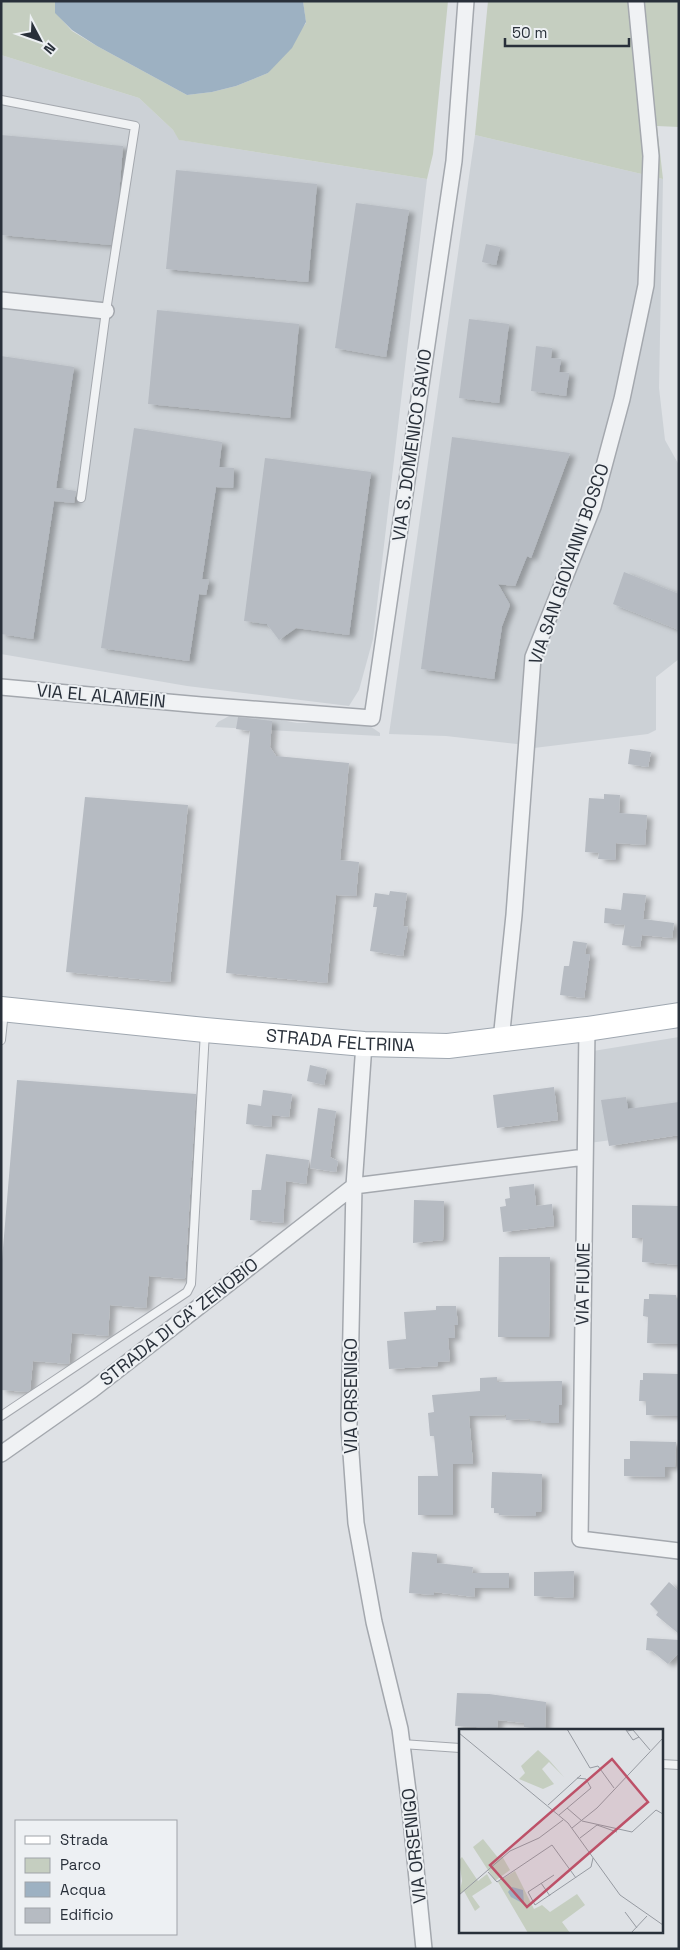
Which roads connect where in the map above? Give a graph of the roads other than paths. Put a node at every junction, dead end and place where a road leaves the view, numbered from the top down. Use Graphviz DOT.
graph roads {
  1 [pos="466,1"];
  2 [pos="636,1"];
  3 [pos="1,100"];
  4 [pos="1,300"];
  5 [pos="106,310"];
  6 [pos="81,498"];
  7 [pos="1,686"];
  8 [pos="201,705"];
  9 [pos="3,1009"];
  10 [pos="679,1015"];
  11 [pos="587,1029"];
  12 [pos="205,1030"];
  13 [pos="1,1040"];
  14 [pos="502,1040"];
  15 [pos="364,1044"];
  16 [pos="585,1157"];
  17 [pos="354,1186"];
  18 [pos="1,1416"];
  19 [pos="1,1454"];
  20 [pos="679,1551"];
  21 [pos="402,1744"];
  22 [pos="459,1748"];
  23 [pos="662,1764"];
  24 [pos="679,1765"];
  25 [pos="424,1949"];
  1 -- 8 [label="street, VIA S. DOMENICO SAVIO"];
  2 -- 14 [label="street, VIA SAN GIOVANNI BOSCO"];
  3 -- 5 [label="lane"];
  4 -- 5 [label="street"];
  5 -- 6 [label="lane"];
  7 -- 8 [label="street, VIA EL ALAMEIN"];
  9 -- 12 [label="main road, STRADA FELTRINA"];
  9 -- 13 [label="lane"];
  10 -- 11 [label="main road, STRADA FELTRINA"];
  11 -- 14 [label="main road, STRADA FELTRINA"];
  11 -- 16 [label="street, VIA FIUME"];
  12 -- 15 [label="main road, STRADA FELTRINA"];
  12 -- 18 [label="lane"];
  14 -- 15 [label="main road, STRADA FELTRINA"];
  15 -- 17 [label="street, VIA ORSENIGO"];
  16 -- 17 [label="street"];
  16 -- 20 [label="street, VIA FIUME"];
  17 -- 19 [label="street, STRADA DI CA' ZENOBIO"];
  17 -- 21 [label="street, VIA ORSENIGO"];
  21 -- 22 [label="lane"];
  21 -- 25 [label="street, VIA ORSENIGO"];
  23 -- 24 [label="lane"];
}
